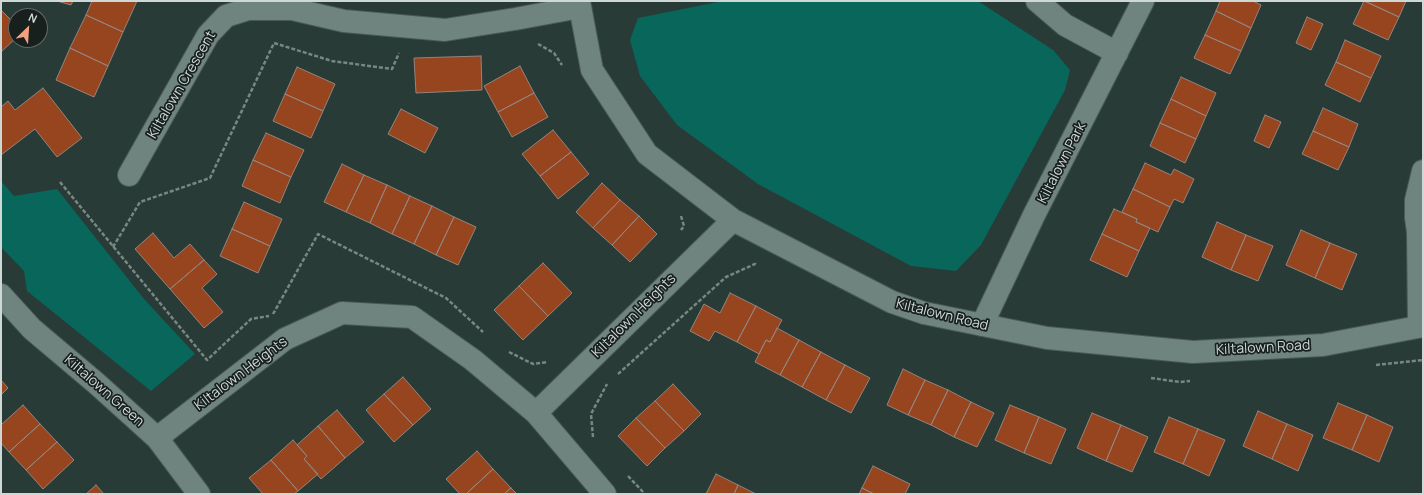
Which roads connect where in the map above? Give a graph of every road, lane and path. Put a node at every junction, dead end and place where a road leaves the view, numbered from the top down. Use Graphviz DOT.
graph roads {
  1 [pos="1037,1"];
  2 [pos="1143,1"];
  3 [pos="580,4"];
  4 [pos="537,43"];
  5 [pos="400,50"];
  6 [pos="1117,53"];
  7 [pos="563,66"];
  8 [pos="1423,172"];
  9 [pos="129,176"];
  10 [pos="60,182"];
  11 [pos="680,212"];
  12 [pos="733,220"];
  13 [pos="680,232"];
  14 [pos="113,247"];
  15 [pos="762,267"];
  16 [pos="1,295"];
  17 [pos="982,325"];
  18 [pos="1421,326"];
  19 [pos="487,334"];
  20 [pos="504,350"];
  21 [pos="1423,360"];
  22 [pos="552,361"];
  23 [pos="1373,365"];
  24 [pos="614,378"];
  25 [pos="1150,378"];
  26 [pos="1192,381"];
  27 [pos="608,383"];
  28 [pos="536,413"];
  29 [pos="157,438"];
  30 [pos="593,440"];
  31 [pos="624,472"];
  32 [pos="199,494"];
  33 [pos="605,494"];
  34 [pos="645,494"];
  1 -- 6 [label="street"];
  2 -- 6 [label="street, Kiltalown Park"];
  3 -- 9 [label="street, Kiltalown Crescent"];
  3 -- 12 [label="street, Kiltalown Road"];
  4 -- 7 [label="path"];
  5 -- 14 [label="path"];
  6 -- 17 [label="street, Kiltalown Park"];
  8 -- 18 [label="street"];
  10 -- 14 [label="path"];
  11 -- 13 [label="path"];
  12 -- 17 [label="street, Kiltalown Road"];
  12 -- 28 [label="street, Kiltalown Heights"];
  14 -- 19 [label="path"];
  15 -- 24 [label="path"];
  16 -- 29 [label="street, Kiltalown Green"];
  17 -- 18 [label="street, Kiltalown Road"];
  20 -- 22 [label="path"];
  21 -- 23 [label="path"];
  25 -- 26 [label="path"];
  27 -- 30 [label="path"];
  28 -- 29 [label="street, Kiltalown Heights"];
  28 -- 33 [label="street, Kiltalown Heights"];
  29 -- 32 [label="street, Kiltalown Green"];
  31 -- 34 [label="path"];
}
